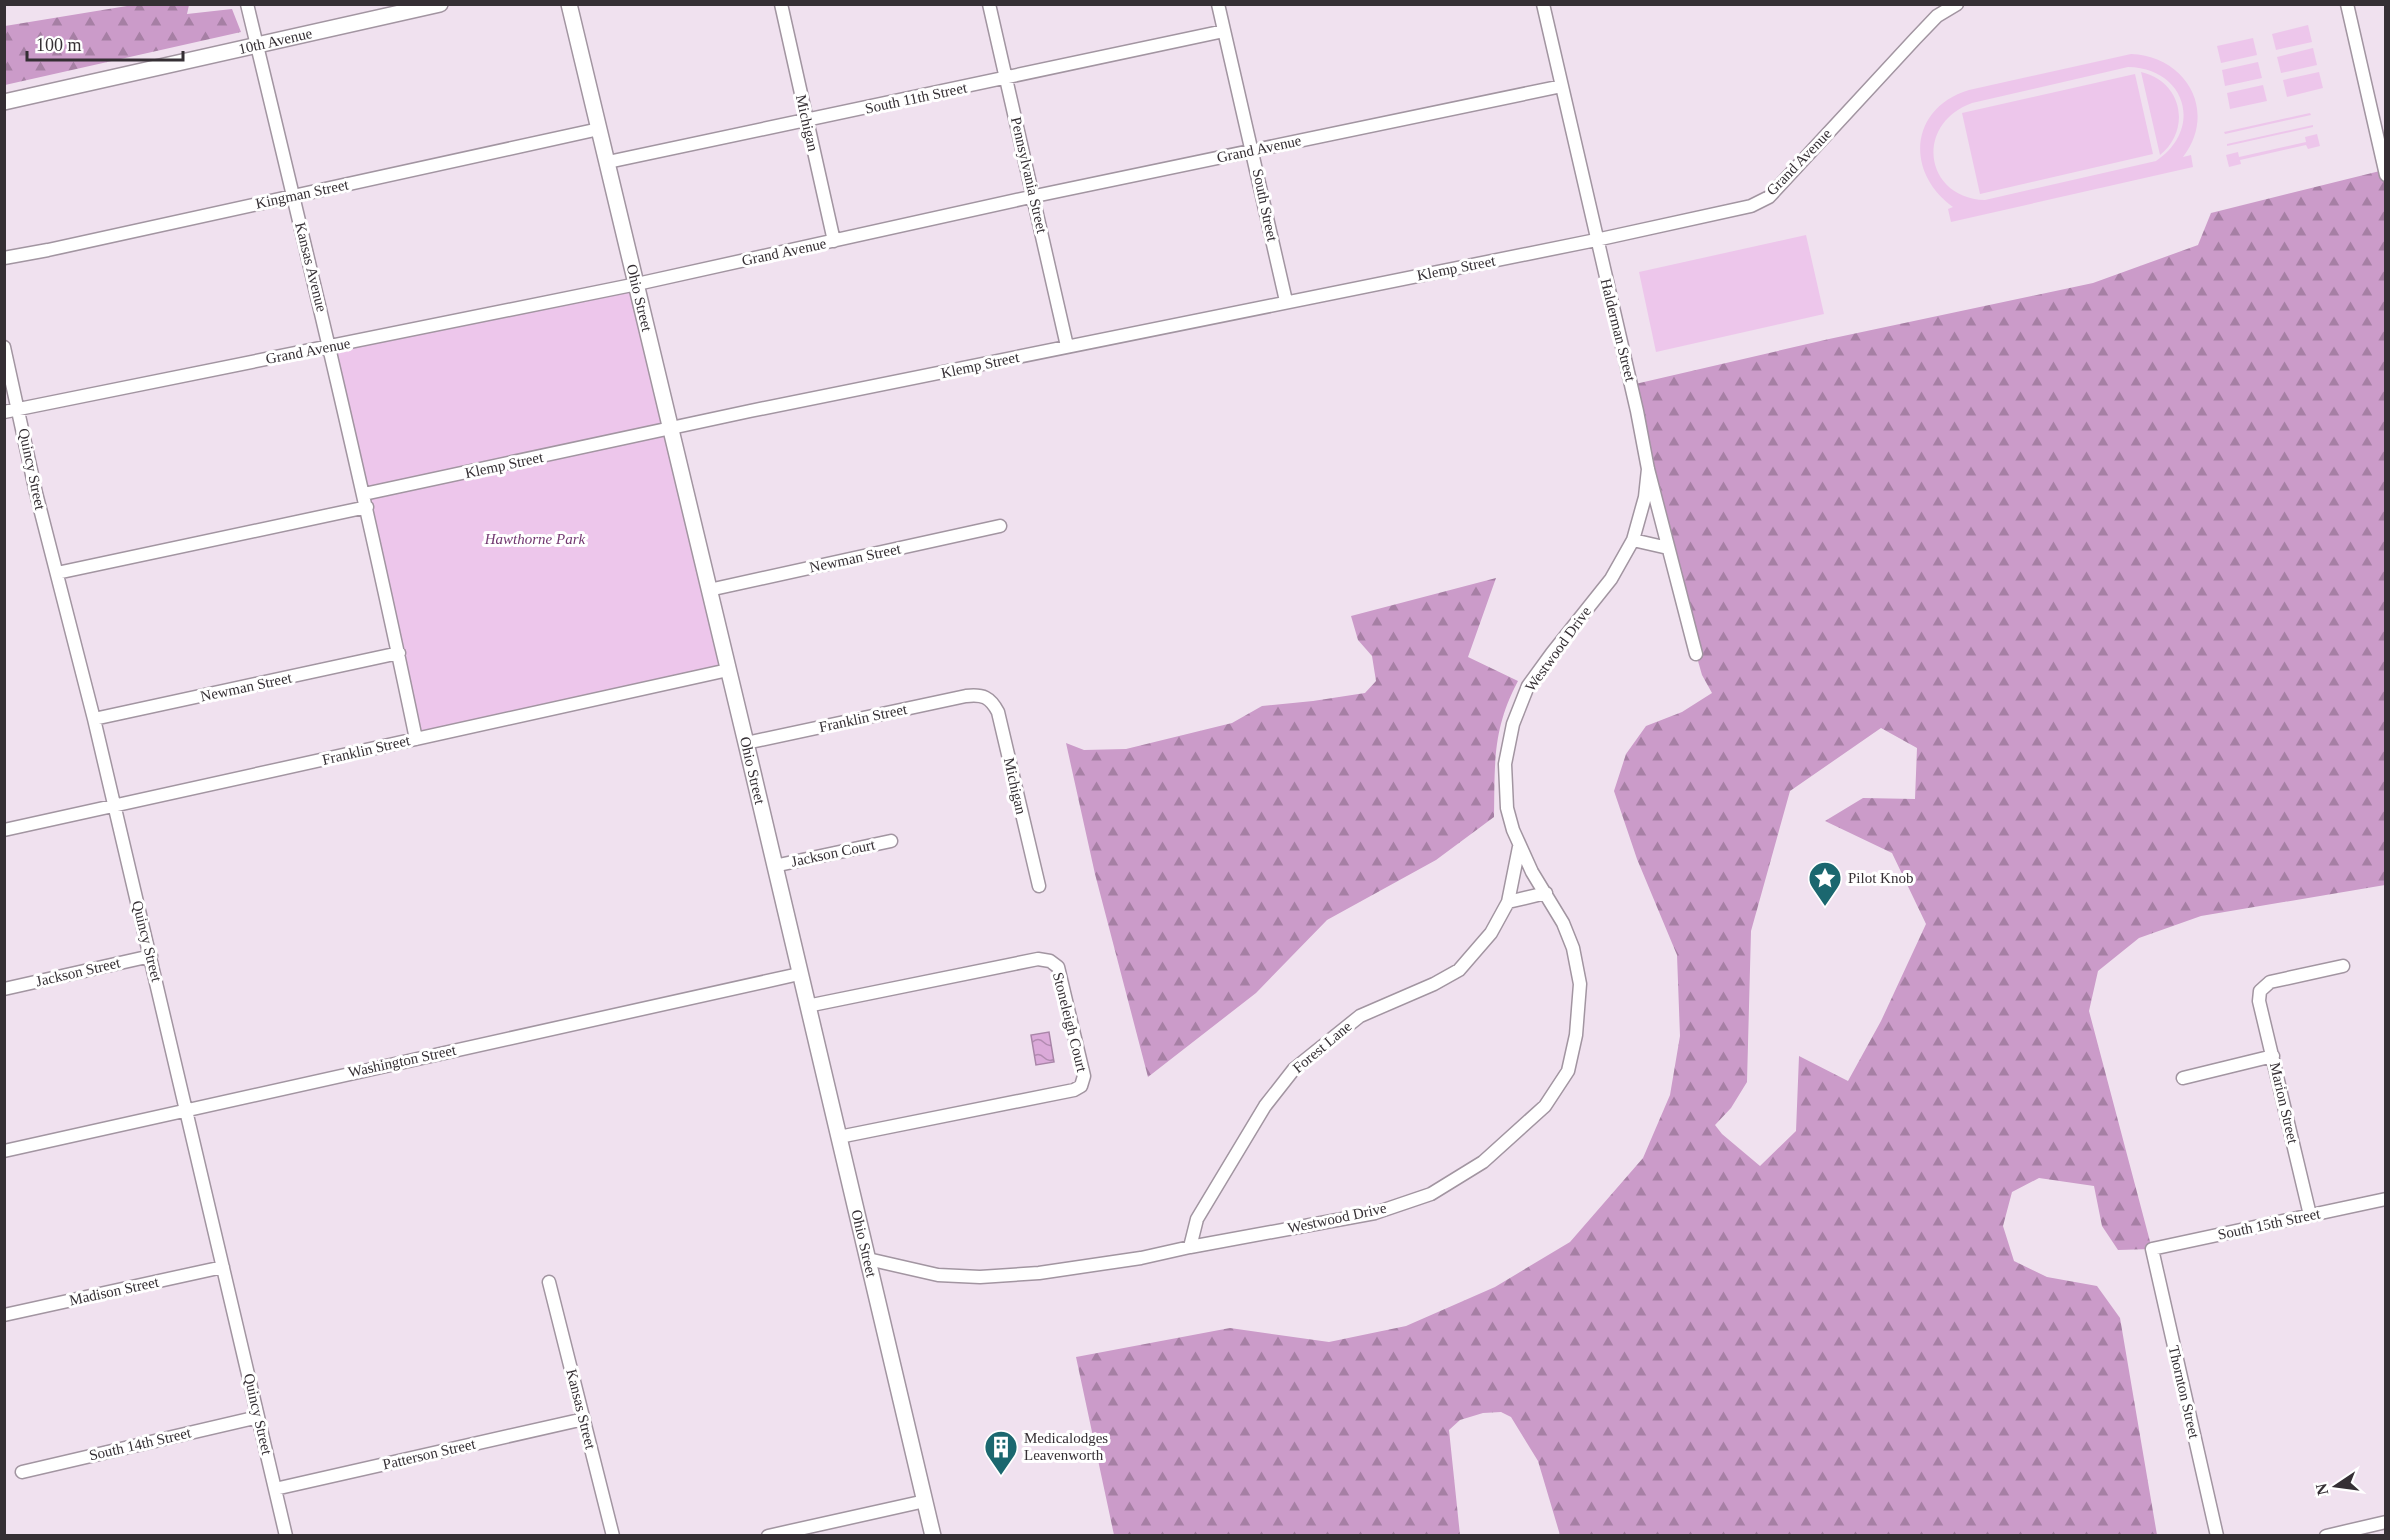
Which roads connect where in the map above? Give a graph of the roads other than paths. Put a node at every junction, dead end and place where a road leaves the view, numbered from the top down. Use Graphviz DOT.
graph roads {
  1 [pos="247,4"];
  2 [pos="440,4"];
  3 [pos="569,4"];
  4 [pos="780,4"];
  5 [pos="989,4"];
  6 [pos="1218,4"];
  7 [pos="1543,4"];
  8 [pos="1957,4"];
  9 [pos="2347,4"];
  10 [pos="1224,31"];
  11 [pos="257,46"];
  12 [pos="1007,78"];
  13 [pos="1562,86"];
  14 [pos="4,102"];
  15 [pos="806,121"];
  16 [pos="599,129"];
  17 [pos="1253,151"];
  18 [pos="608,162"];
  19 [pos="2385,175"];
  20 [pos="294,196"];
  21 [pos="1035,196"];
  22 [pos="1596,240"];
  23 [pos="834,241"];
  24 [pos="4,258"];
  25 [pos="637,284"];
  26 [pos="1286,301"];
  27 [pos="1067,346"];
  28 [pos="4,347"];
  29 [pos="330,347"];
  30 [pos="19,409"];
  31 [pos="4,412"];
  32 [pos="670,429"];
  33 [pos="1648,469"];
  34 [pos="364,494"];
  35 [pos="367,507"];
  36 [pos="1000,526"];
  37 [pos="1633,540"];
  38 [pos="1668,548"];
  39 [pos="57,573"];
  40 [pos="709,590"];
  41 [pos="399,653"];
  42 [pos="1696,654"];
  43 [pos="728,670"];
  44 [pos="980,695"];
  45 [pos="94,719"];
  46 [pos="416,739"];
  47 [pos="746,743"];
  48 [pos="114,806"];
  49 [pos="4,830"];
  50 [pos="891,841"];
  51 [pos="1519,847"];
  52 [pos="774,866"];
  53 [pos="1039,886"];
  54 [pos="1546,893"];
  55 [pos="1508,902"];
  56 [pos="151,956"];
  57 [pos="2343,966"];
  58 [pos="799,974"];
  59 [pos="4,989"];
  60 [pos="807,1006"];
  61 [pos="2273,1056"];
  62 [pos="2183,1078"];
  63 [pos="186,1109"];
  64 [pos="839,1137"];
  65 [pos="4,1151"];
  66 [pos="2385,1199"];
  67 [pos="2310,1215"];
  68 [pos="1190,1247"];
  69 [pos="2152,1249"];
  70 [pos="868,1259"];
  71 [pos="223,1267"];
  72 [pos="549,1282"];
  73 [pos="4,1315"];
  74 [pos="258,1417"];
  75 [pos="584,1419"];
  76 [pos="22,1472"];
  77 [pos="275,1489"];
  78 [pos="925,1501"];
  79 [pos="2385,1522"];
  80 [pos="286,1536"];
  81 [pos="613,1536"];
  82 [pos="768,1536"];
  83 [pos="933,1536"];
  84 [pos="2217,1536"];
  85 [pos="2326,1536"];
  1 -- 11 [label="street, Kansas Avenue"];
  2 -- 11 [label="street, 10th Avenue"];
  3 -- 16 [label="street, Ohio Street"];
  4 -- 15 [label="street, Michigan"];
  5 -- 12 [label="street, Pennsylvania Street"];
  6 -- 10 [label="street, South Street"];
  7 -- 13 [label="street, Halderman Street"];
  8 -- 22 [label="street, Grand Avenue"];
  9 -- 19 [label="street"];
  10 -- 12 [label="street, South 11th Street"];
  10 -- 17 [label="street, South Street"];
  11 -- 14 [label="street, 10th Avenue"];
  11 -- 20 [label="street, Kansas Avenue"];
  12 -- 15 [label="street, South 11th Street"];
  12 -- 21 [label="street, Pennsylvania Street"];
  13 -- 17 [label="street, Grand Avenue"];
  13 -- 22 [label="street, Halderman Street"];
  15 -- 18 [label="street, South 11th Street"];
  15 -- 23 [label="street, Michigan"];
  16 -- 18 [label="street, Ohio Street"];
  16 -- 20 [label="street, Kingman Street"];
  17 -- 21 [label="street, Grand Avenue"];
  17 -- 26 [label="street, South Street"];
  18 -- 25 [label="street, Ohio Street"];
  20 -- 24 [label="street, Kingman Street"];
  20 -- 29 [label="street, Kansas Avenue"];
  21 -- 23 [label="street, Grand Avenue"];
  21 -- 27 [label="street, Pennsylvania Street"];
  22 -- 26 [label="street, Klemp Street"];
  22 -- 33 [label="street, Halderman Street"];
  23 -- 25 [label="street, Grand Avenue"];
  25 -- 29 [label="street, Grand Avenue"];
  25 -- 32 [label="street, Ohio Street"];
  26 -- 27 [label="street, Klemp Street"];
  27 -- 32 [label="street, Klemp Street"];
  28 -- 30 [label="street, Quincy Street"];
  29 -- 30 [label="street, Grand Avenue"];
  29 -- 34 [label="street, Kansas Avenue"];
  30 -- 31 [label="street, Grand Avenue"];
  30 -- 39 [label="street, Quincy Street"];
  32 -- 34 [label="street, Klemp Street"];
  32 -- 40 [label="street, Ohio Street"];
  33 -- 37 [label="street, Westwood Drive"];
  33 -- 38 [label="street, Halderman Street"];
  34 -- 35 [label="street"];
  35 -- 39 [label="street"];
  35 -- 41 [label="street"];
  36 -- 40 [label="street, Newman Street"];
  37 -- 38 [label="street"];
  37 -- 51 [label="street, Westwood Drive"];
  38 -- 42 [label="street, Halderman Street"];
  39 -- 45 [label="street, Quincy Street"];
  40 -- 43 [label="street, Ohio Street"];
  41 -- 45 [label="street, Newman Street"];
  41 -- 46 [label="street"];
  43 -- 46 [label="street, Franklin Street"];
  43 -- 47 [label="street, Ohio Street"];
  44 -- 47 [label="street, Franklin Street"];
  44 -- 53 [label="street, Michigan"];
  45 -- 48 [label="street, Quincy Street"];
  46 -- 48 [label="street, Franklin Street"];
  47 -- 52 [label="street, Ohio Street"];
  48 -- 49 [label="street, Franklin Street"];
  48 -- 56 [label="street, Quincy Street"];
  50 -- 52 [label="street, Jackson Court"];
  51 -- 54 [label="street, Westwood Drive"];
  51 -- 55 [label="street, Forest Lane"];
  52 -- 58 [label="street, Ohio Street"];
  54 -- 55 [label="street"];
  54 -- 68 [label="street, Westwood Drive"];
  55 -- 68 [label="street, Forest Lane"];
  56 -- 59 [label="street, Jackson Street"];
  56 -- 63 [label="street, Quincy Street"];
  57 -- 61 [label="street, Marion Street"];
  58 -- 60 [label="street, Ohio Street"];
  58 -- 63 [label="street, Washington Street"];
  60 -- 64 [label="street, Ohio Street"];
  60 -- 64 [label="street, Stoneleigh Court"];
  61 -- 62 [label="street"];
  61 -- 67 [label="street, Marion Street"];
  63 -- 65 [label="street, Washington Street"];
  63 -- 71 [label="street, Quincy Street"];
  64 -- 70 [label="street, Ohio Street"];
  66 -- 67 [label="street, South 15th Street"];
  67 -- 69 [label="street, South 15th Street"];
  68 -- 70 [label="street, Westwood Drive"];
  69 -- 84 [label="street, Thornton Street"];
  70 -- 78 [label="street, Ohio Street"];
  71 -- 73 [label="street, Madison Street"];
  71 -- 74 [label="street, Quincy Street"];
  72 -- 75 [label="street, Kansas Street"];
  74 -- 76 [label="street, South 14th Street"];
  74 -- 77 [label="street, Quincy Street"];
  75 -- 77 [label="street, Patterson Street"];
  75 -- 81 [label="street, Kansas Street"];
  77 -- 80 [label="street, Quincy Street"];
  78 -- 82 [label="street"];
  78 -- 83 [label="street, Ohio Street"];
  79 -- 85 [label="street"];
}
